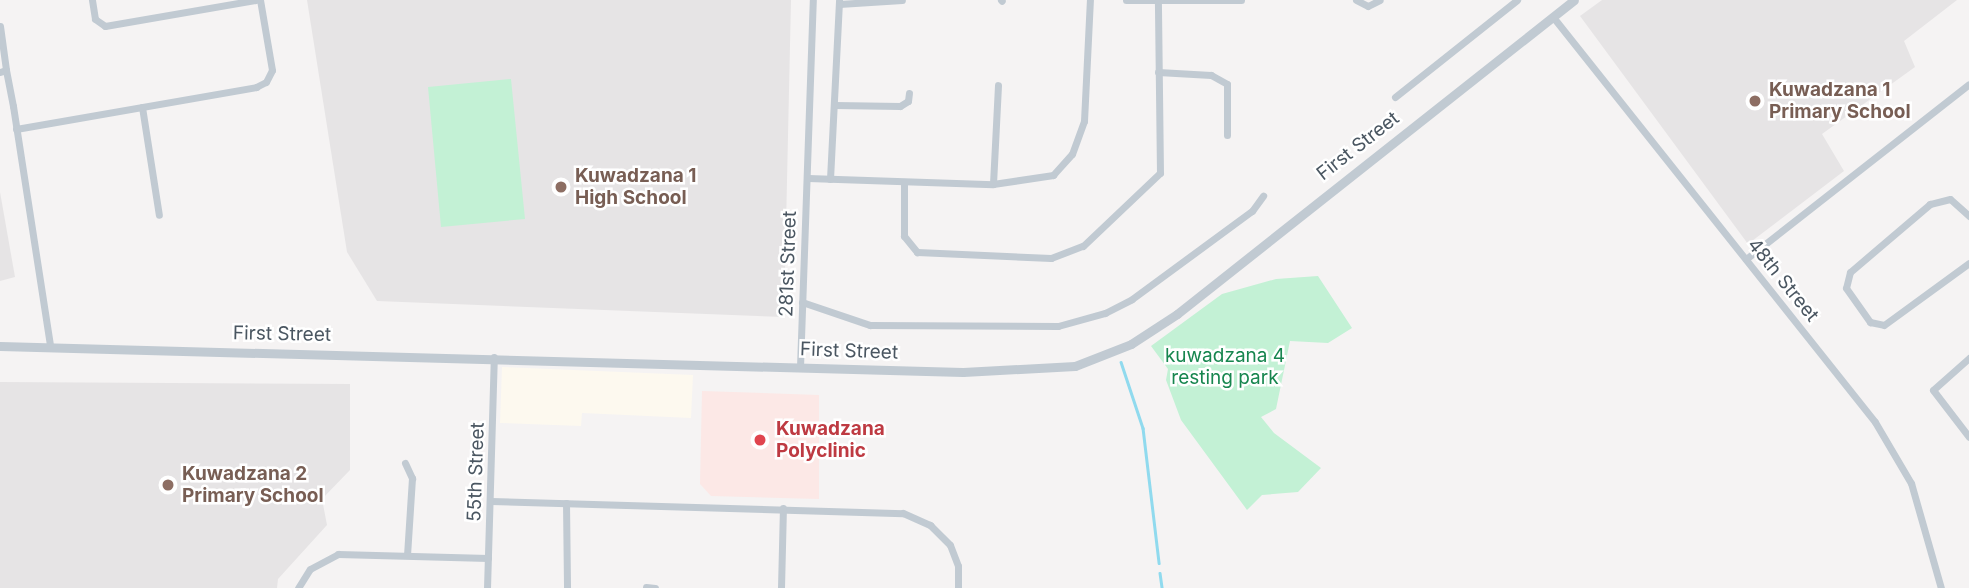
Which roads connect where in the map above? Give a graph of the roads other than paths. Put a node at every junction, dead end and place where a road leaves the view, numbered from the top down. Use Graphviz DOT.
graph roads {
  1 [pos="92,0"];
  2 [pos="258,0"];
  3 [pos="813,0"];
  4 [pos="902,0"];
  5 [pos="1090,0"];
  6 [pos="1126,0"];
  7 [pos="1241,0"];
  8 [pos="1356,0"];
  9 [pos="1380,0"];
  10 [pos="1517,0"];
  11 [pos="1574,0"];
  12 [pos="1158,1"];
  13 [pos="839,2"];
  14 [pos="1553,17"];
  15 [pos="0,26"];
  16 [pos="3,71"];
  17 [pos="1158,72"];
  18 [pos="998,85"];
  19 [pos="1967,89"];
  20 [pos="909,93"];
  21 [pos="1395,97"];
  22 [pos="835,105"];
  23 [pos="142,107"];
  24 [pos="16,130"];
  25 [pos="1227,135"];
  26 [pos="808,178"];
  27 [pos="830,179"];
  28 [pos="904,182"];
  29 [pos="993,184"];
  30 [pos="1264,196"];
  31 [pos="159,215"];
  32 [pos="1969,216"];
  33 [pos="1746,259"];
  34 [pos="1969,262"];
  35 [pos="802,302"];
  36 [pos="0,346"];
  37 [pos="50,346"];
  38 [pos="494,357"];
  39 [pos="1969,358"];
  40 [pos="800,367"];
  41 [pos="1969,437"];
  42 [pos="405,463"];
  43 [pos="491,501"];
  44 [pos="566,503"];
  45 [pos="783,508"];
  46 [pos="407,555"];
  47 [pos="488,558"];
  48 [pos="646,587"];
  49 [pos="298,588"];
  50 [pos="487,588"];
  51 [pos="566,588"];
  52 [pos="655,588"];
  53 [pos="781,588"];
  54 [pos="958,588"];
  55 [pos="1941,588"];
  1 -- 2 [label="street"];
  2 -- 23 [label="street"];
  3 -- 26 [label="street, 281st Street"];
  4 -- 13 [label="street"];
  5 -- 29 [label="street"];
  6 -- 12 [label="street"];
  7 -- 12 [label="street"];
  8 -- 9 [label="street"];
  10 -- 21 [label="street"];
  11 -- 14 [label="street, First Street"];
  12 -- 17 [label="street"];
  13 -- 22 [label="street"];
  14 -- 33 [label="street, 48th Street"];
  14 -- 40 [label="street, First Street"];
  15 -- 16 [label="street"];
  16 -- 24 [label="street"];
  17 -- 25 [label="street"];
  17 -- 28 [label="street"];
  18 -- 29 [label="street"];
  19 -- 33 [label="street"];
  20 -- 22 [label="street"];
  22 -- 27 [label="street"];
  23 -- 24 [label="street"];
  23 -- 31 [label="street"];
  24 -- 37 [label="street"];
  26 -- 27 [label="street"];
  26 -- 35 [label="street, 281st Street"];
  27 -- 28 [label="street"];
  28 -- 29 [label="street"];
  30 -- 35 [label="street"];
  32 -- 34 [label="street"];
  33 -- 55 [label="street, 48th Street"];
  35 -- 40 [label="street, 281st Street"];
  36 -- 37 [label="street, First Street"];
  37 -- 38 [label="street, First Street"];
  38 -- 40 [label="street, First Street"];
  38 -- 43 [label="street, 55th Street"];
  39 -- 41 [label="street"];
  42 -- 46 [label="street"];
  43 -- 44 [label="street"];
  43 -- 47 [label="street, 55th Street"];
  44 -- 45 [label="street"];
  44 -- 51 [label="street"];
  45 -- 53 [label="street"];
  45 -- 54 [label="street"];
  46 -- 47 [label="street"];
  46 -- 49 [label="street"];
  47 -- 50 [label="street, 55th Street"];
  48 -- 52 [label="street"];
}
